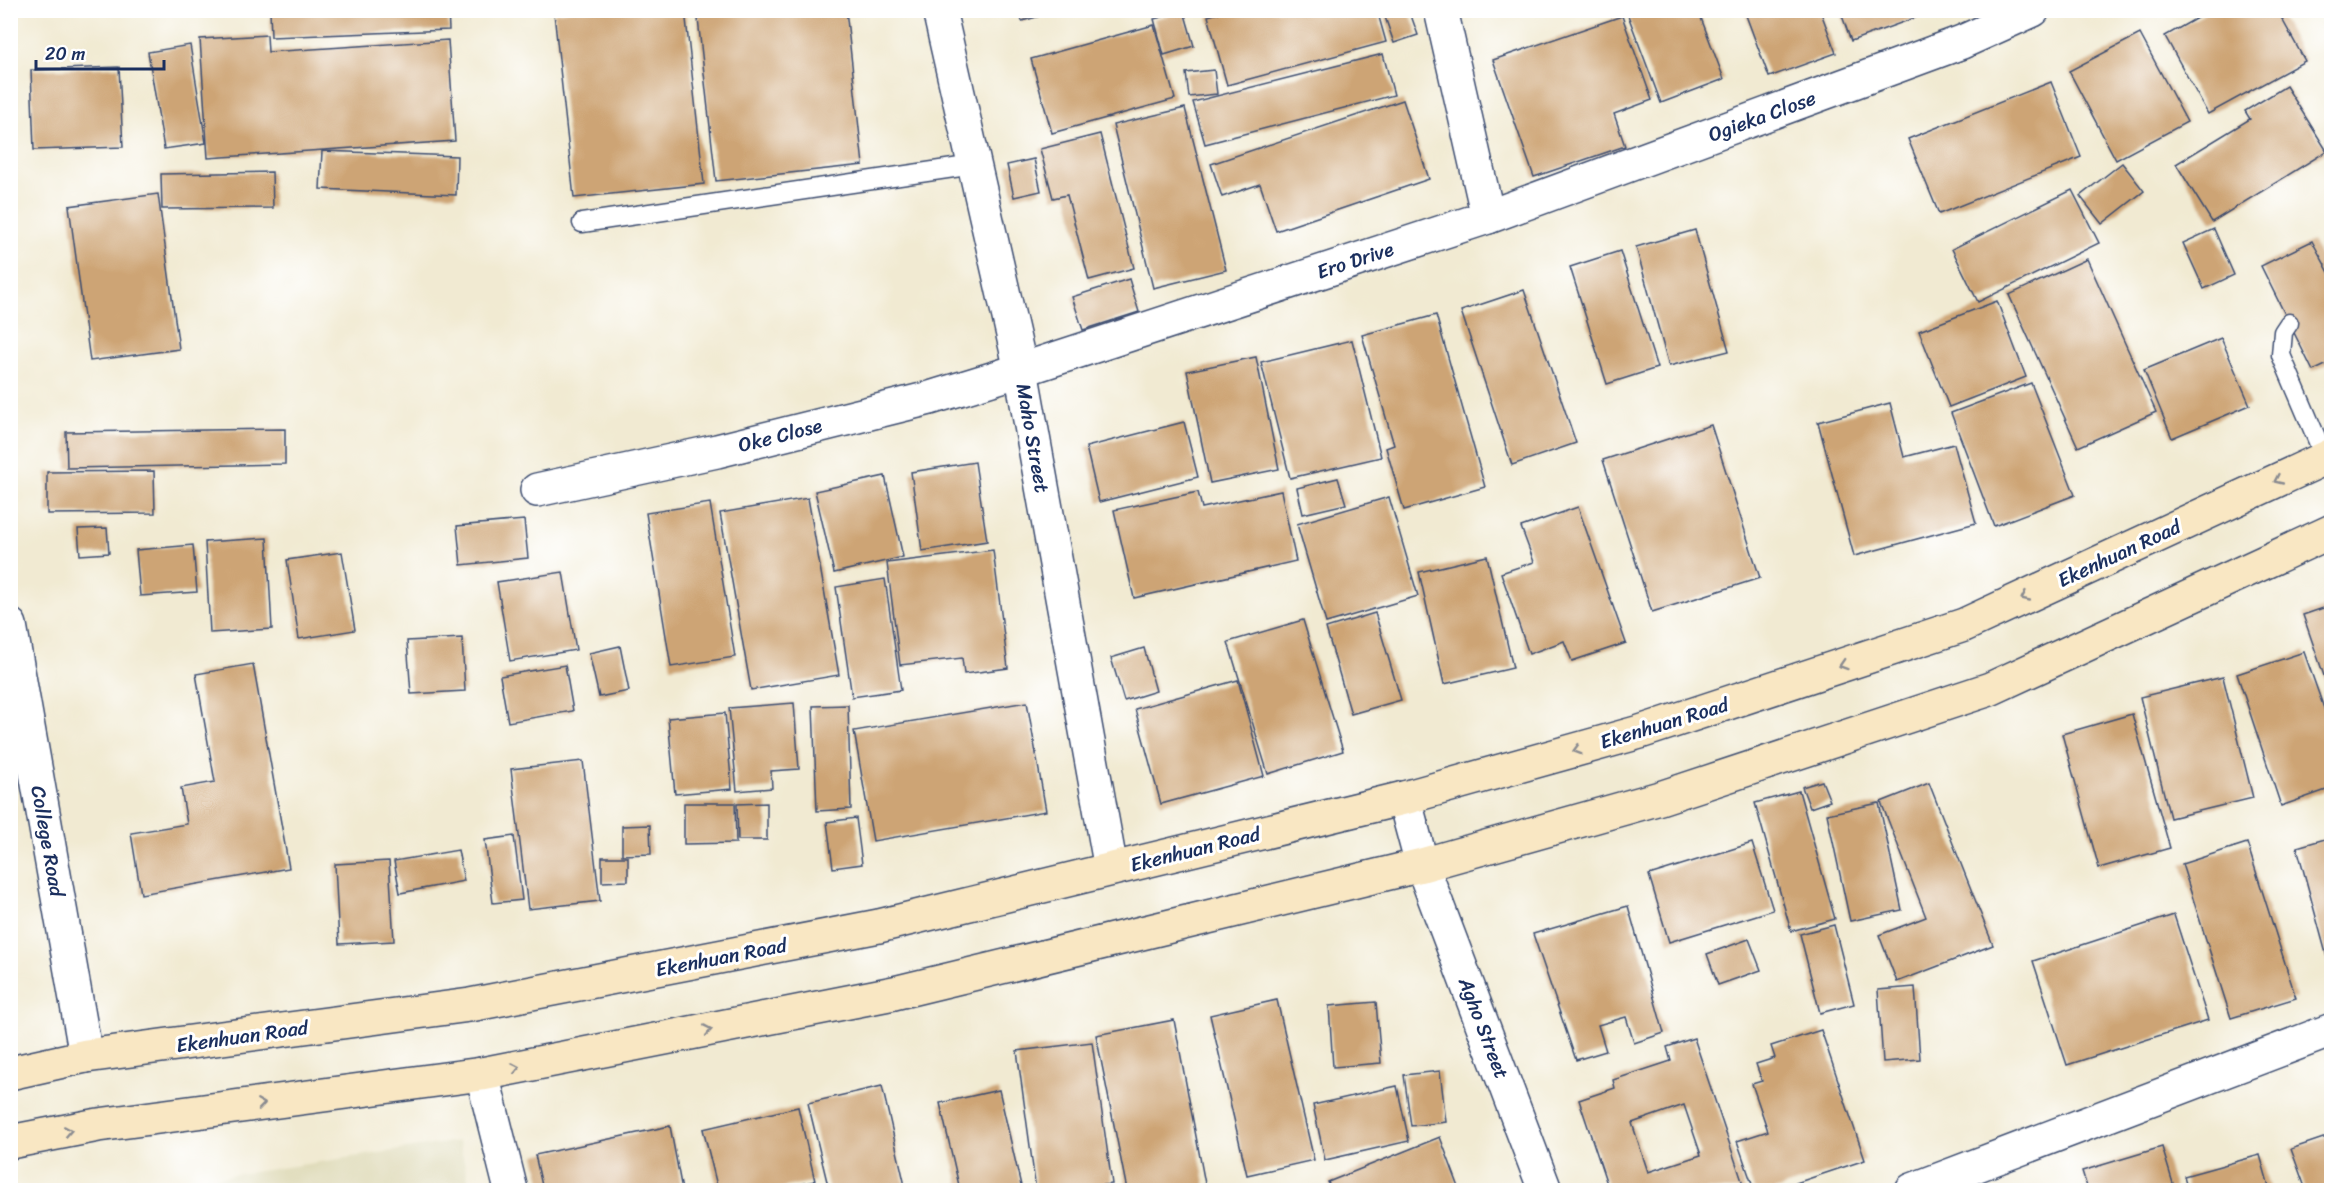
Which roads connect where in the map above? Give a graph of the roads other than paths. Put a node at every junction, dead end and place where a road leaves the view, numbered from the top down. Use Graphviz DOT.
graph roads {
  1 [pos="939,10"];
  2 [pos="1441,10"];
  3 [pos="2033,10"];
  4 [pos="974,165"];
  5 [pos="1488,217"];
  6 [pos="582,223"];
  7 [pos="2289,323"];
  8 [pos="1021,370"];
  9 [pos="2328,456"];
  10 [pos="537,490"];
  11 [pos="2331,531"];
  12 [pos="10,625"];
  13 [pos="1404,798"];
  14 [pos="1422,865"];
  15 [pos="1111,869"];
  16 [pos="2331,1030"];
  17 [pos="86,1056"];
  18 [pos="10,1073"];
  19 [pos="482,1074"];
  20 [pos="10,1142"];
  21 [pos="510,1191"];
  22 [pos="1545,1191"];
  23 [pos="1912,1191"];
  1 -- 4 [label="street, Maho Street"];
  2 -- 5 [label="street"];
  3 -- 5 [label="street, Ogieka Close"];
  4 -- 6 [label="lane"];
  4 -- 8 [label="street, Maho Street"];
  5 -- 8 [label="street, Ero Drive"];
  7 -- 9 [label="lane"];
  8 -- 10 [label="street, Oke Close"];
  8 -- 15 [label="street, Maho Street"];
  9 -- 13 [label="main road, Ekenhuan Road, one-way"];
  11 -- 14 [label="main road"];
  12 -- 17 [label="street, College Road"];
  13 -- 14 [label="street, Agho Street"];
  13 -- 15 [label="main road, Ekenhuan Road"];
  19 -- 14 [label="main road, one-way"];
  14 -- 22 [label="street, Agho Street"];
  15 -- 17 [label="main road, Ekenhuan Road"];
  16 -- 23 [label="street"];
  17 -- 18 [label="main road, Ekenhuan Road"];
  20 -- 19 [label="main road, one-way"];
  19 -- 21 [label="street"];
}
